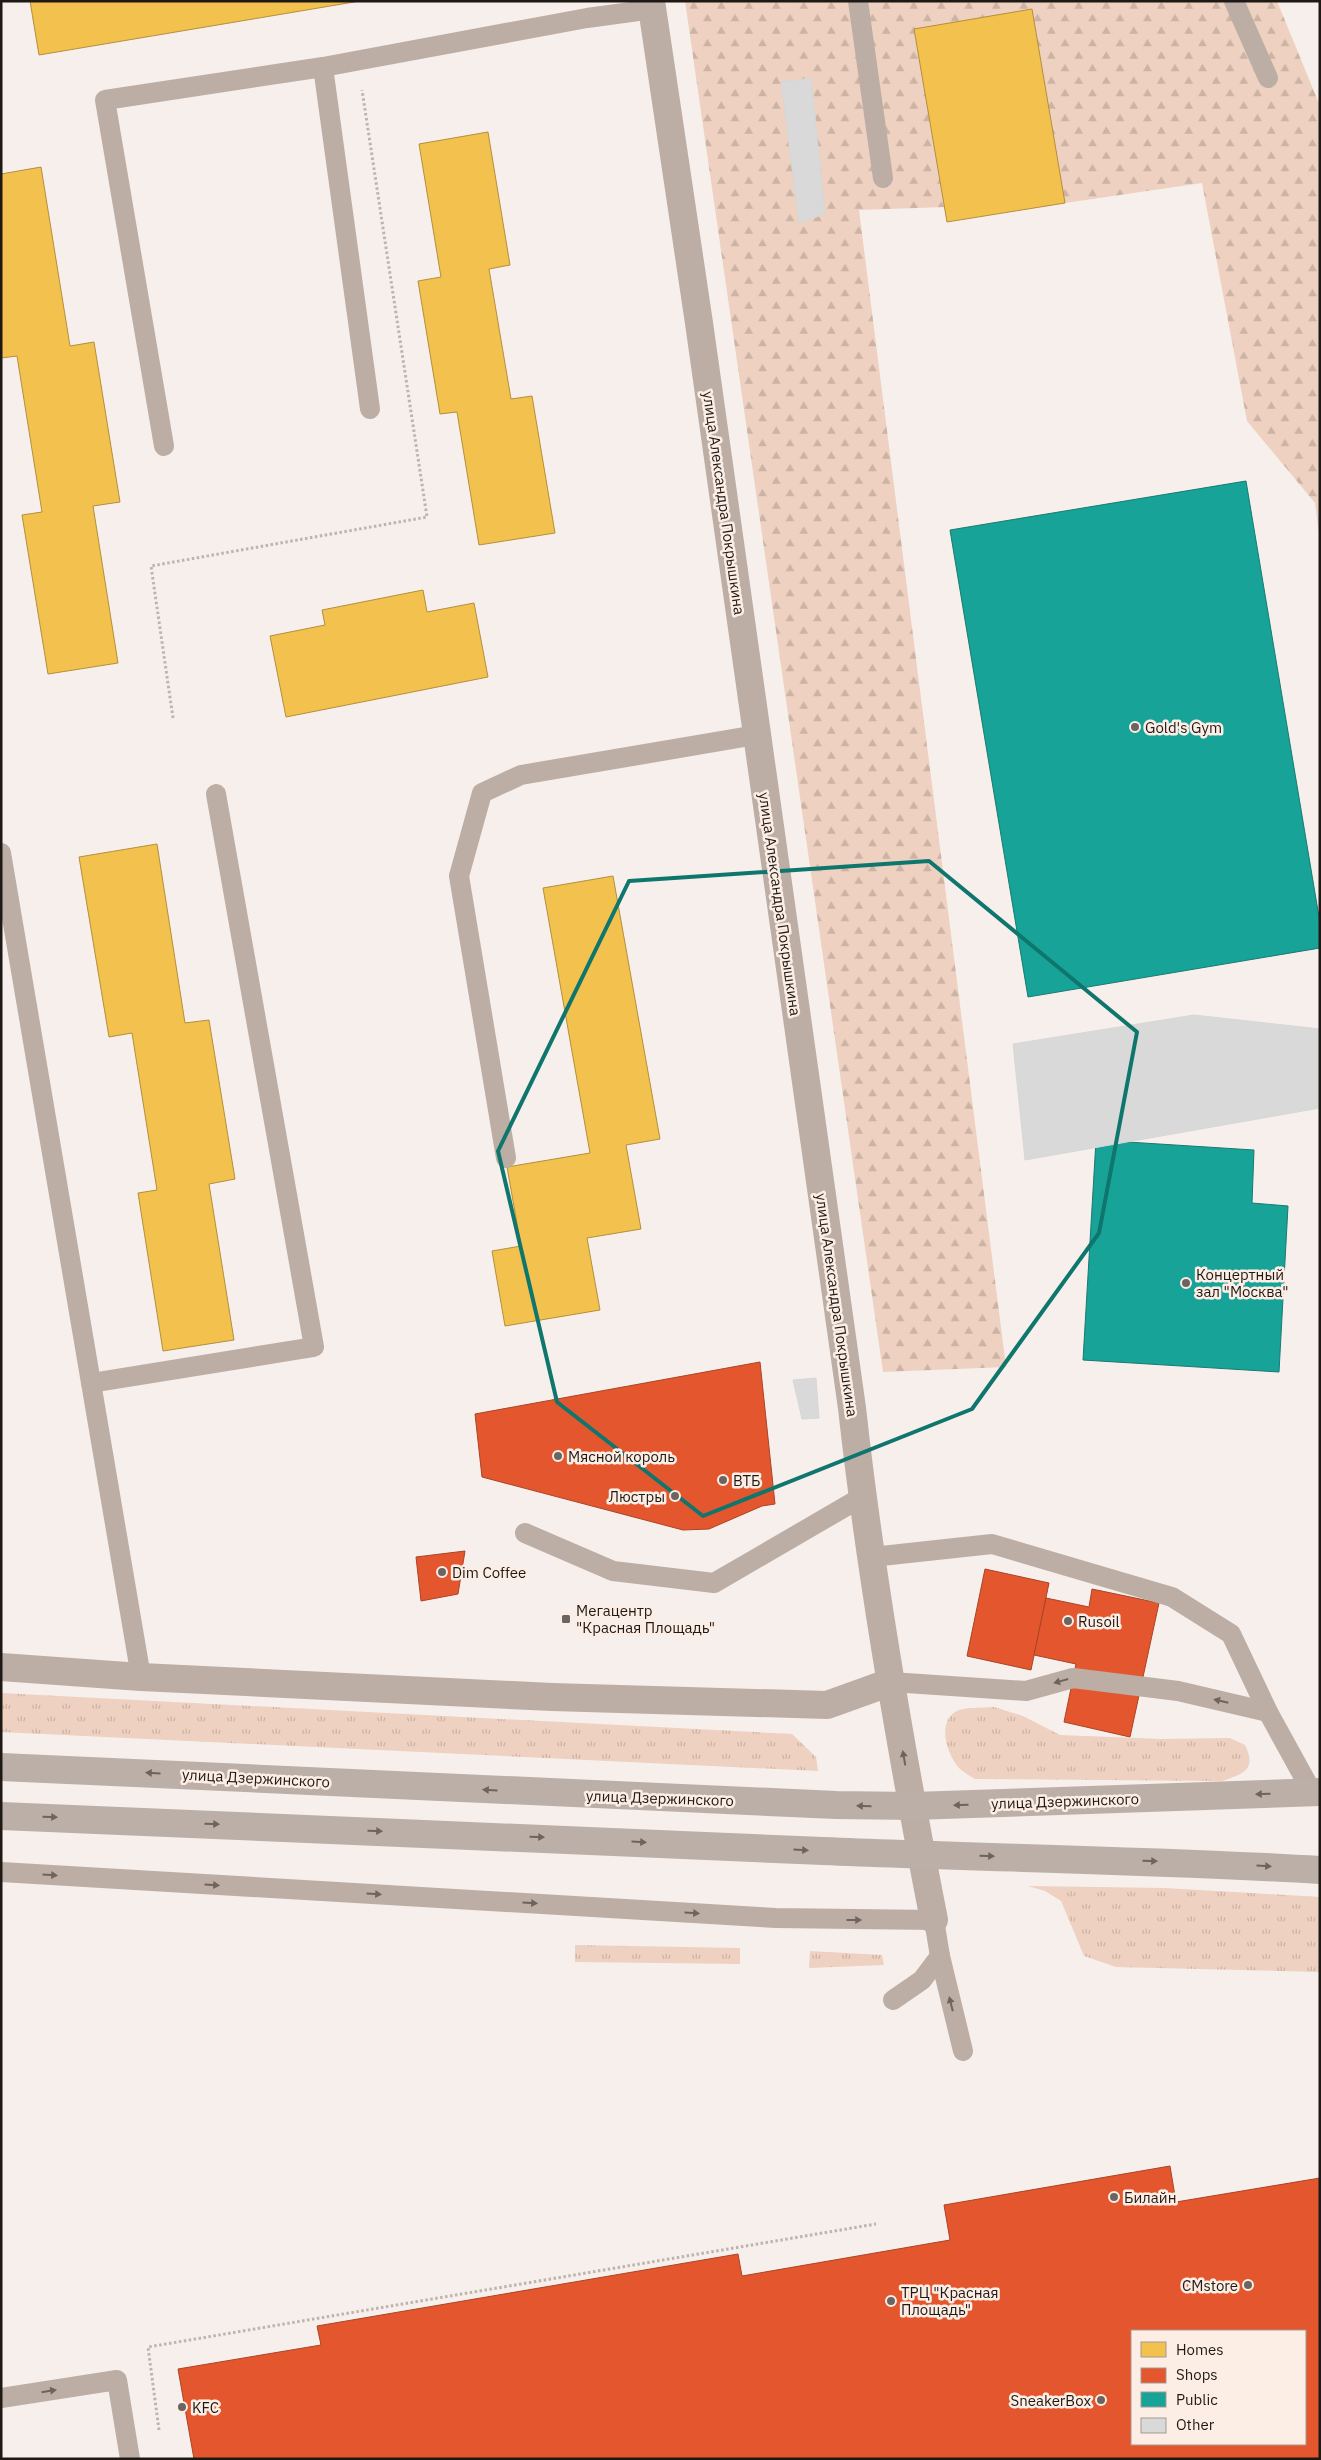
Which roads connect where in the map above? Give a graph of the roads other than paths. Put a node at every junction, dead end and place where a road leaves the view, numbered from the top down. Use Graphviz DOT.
graph roads {
  1 [pos="858,1"];
  2 [pos="1234,1"];
  3 [pos="652,5"];
  4 [pos="323,67"];
  5 [pos="1268,78"];
  6 [pos="883,178"];
  7 [pos="370,409"];
  8 [pos="164,446"];
  9 [pos="756,735"];
  10 [pos="216,794"];
  11 [pos="1,852"];
  12 [pos="7,925"];
  13 [pos="506,1158"];
  14 [pos="91,1384"];
  15 [pos="862,1497"];
  16 [pos="525,1533"];
  17 [pos="872,1557"];
  18 [pos="1,1667"];
  19 [pos="140,1677"];
  20 [pos="891,1682"];
  21 [pos="1268,1712"];
  22 [pos="1,1767"];
  23 [pos="1316,1792"];
  24 [pos="912,1806"];
  25 [pos="1,1816"];
  26 [pos="921,1854"];
  27 [pos="1320,1870"];
  28 [pos="1,1872"];
  29 [pos="934,1920"];
  30 [pos="940,1956"];
  31 [pos="893,2000"];
  32 [pos="963,2051"];
  33 [pos="1,2398"];
  34 [pos="130,2459"];
  1 -- 6 [label="lane"];
  2 -- 5 [label="lane"];
  3 -- 4 [label="lane"];
  3 -- 9 [label="street, улица Александра Покрышкина"];
  4 -- 7 [label="lane"];
  4 -- 8 [label="lane"];
  9 -- 13 [label="lane"];
  9 -- 15 [label="street, улица Александра Покрышкина"];
  10 -- 14 [label="lane"];
  11 -- 12 [label="lane"];
  12 -- 14 [label="lane"];
  14 -- 19 [label="lane"];
  15 -- 16 [label="lane"];
  15 -- 17 [label="street, улица Александра Покрышкина"];
  17 -- 20 [label="street, улица Александра Покрышкина"];
  17 -- 21 [label="lane"];
  18 -- 19 [label="street"];
  19 -- 20 [label="street"];
  21 -- 20 [label="lane, one-way"];
  24 -- 20 [label="street, улица Александра Покрышкина, one-way"];
  21 -- 23 [label="lane"];
  24 -- 22 [label="main road, улица Дзержинского, one-way"];
  23 -- 24 [label="main road, улица Дзержинского, one-way"];
  24 -- 26 [label="street, улица Александра Покрышкина"];
  25 -- 26 [label="main road, one-way"];
  26 -- 27 [label="main road, one-way"];
  26 -- 29 [label="street, улица Александра Покрышкина"];
  28 -- 29 [label="lane, one-way"];
  29 -- 30 [label="lane"];
  30 -- 31 [label="lane"];
  32 -- 30 [label="lane, one-way"];
  33 -- 34 [label="lane, one-way"];
}
